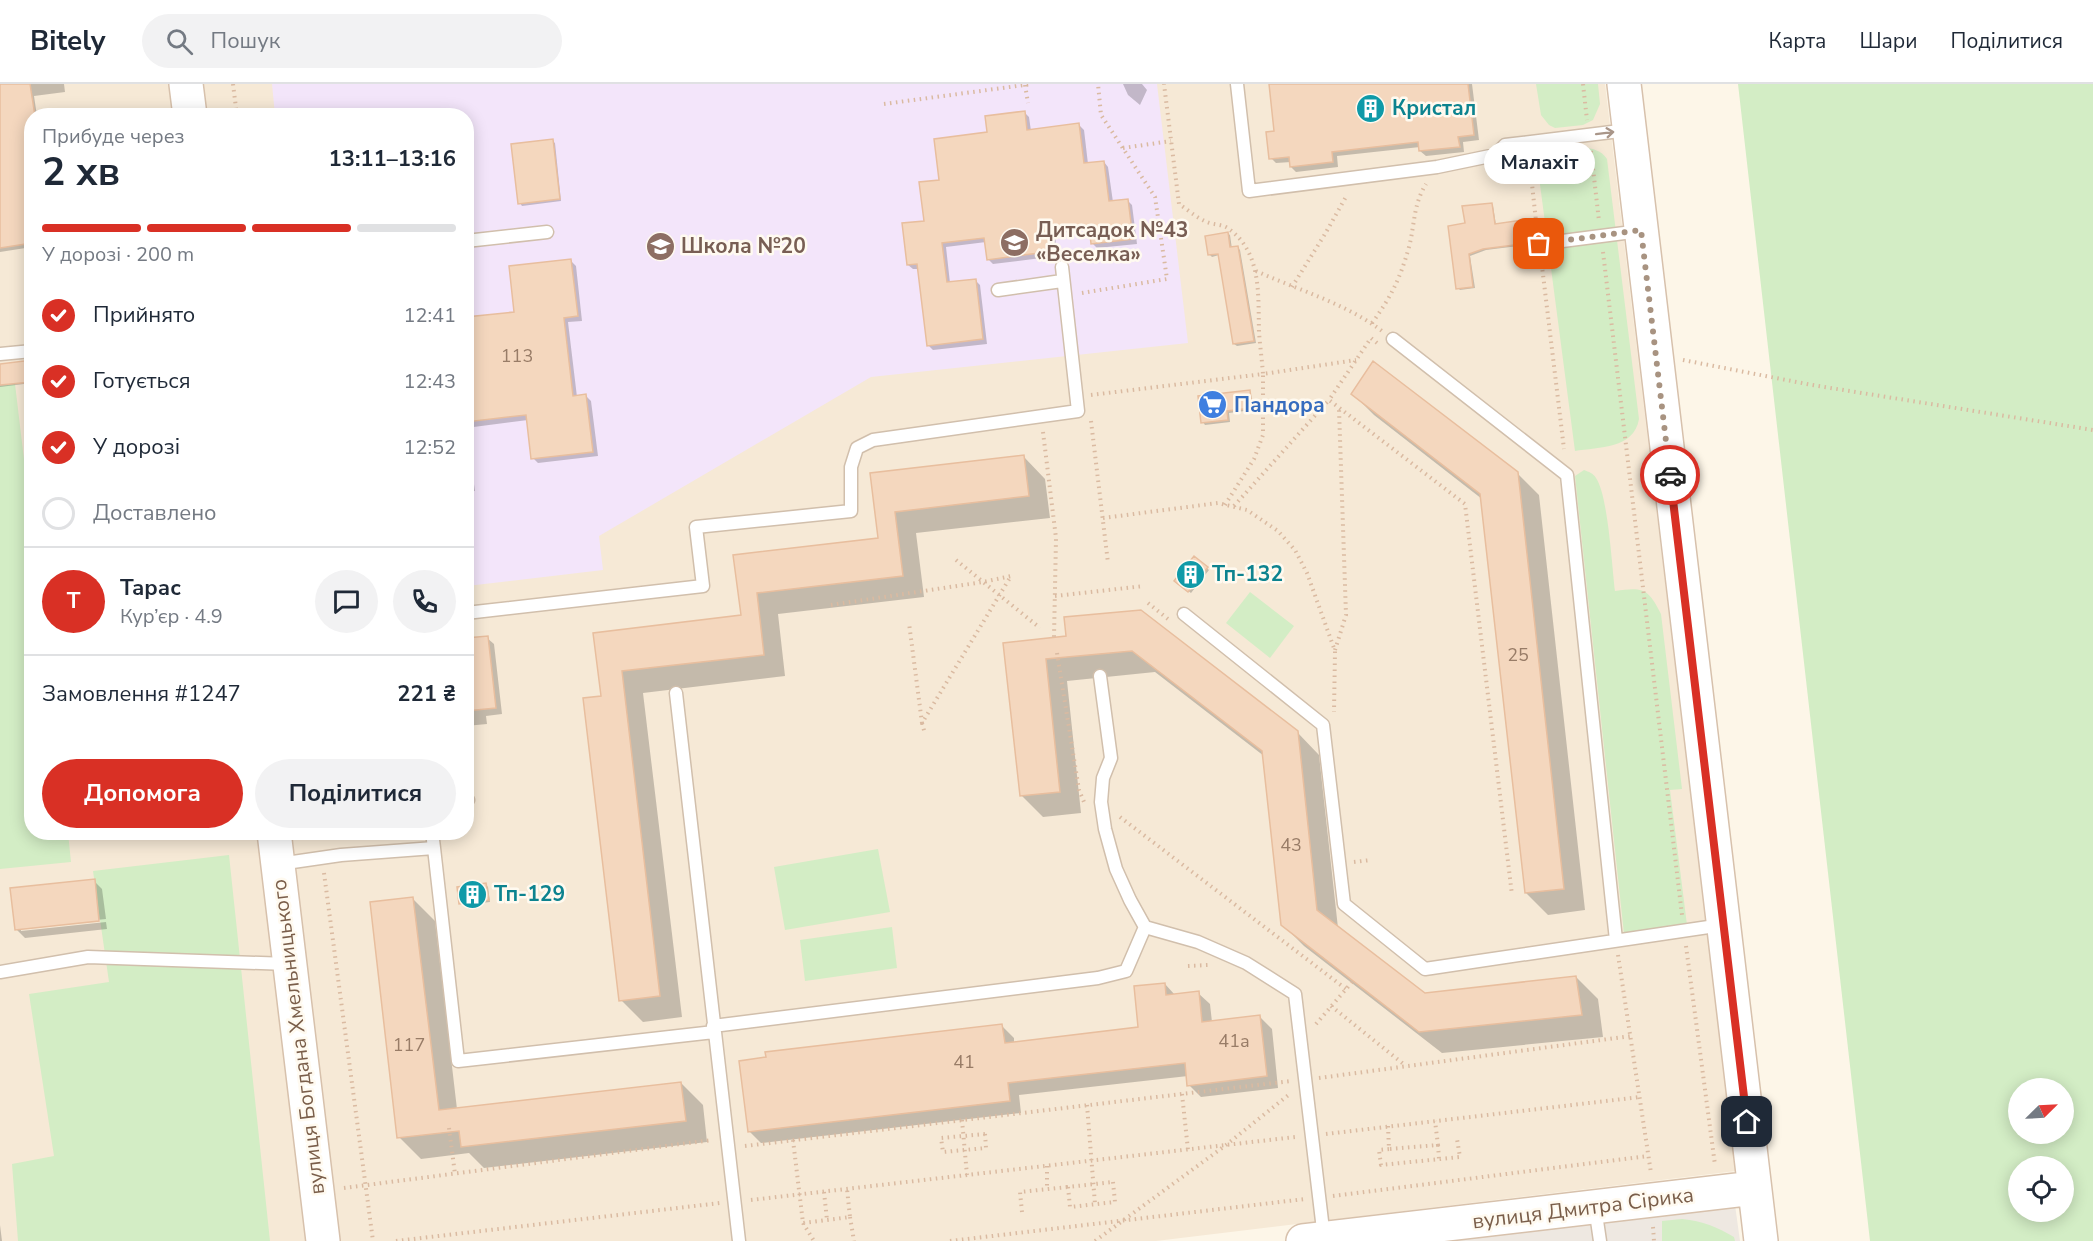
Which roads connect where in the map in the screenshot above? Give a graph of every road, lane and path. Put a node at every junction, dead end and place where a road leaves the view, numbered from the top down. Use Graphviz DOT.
graph roads {
  1 [pos="186,84"];
  2 [pos="233,84"];
  3 [pos="1032,84"];
  4 [pos="1098,84"];
  5 [pos="1164,84"];
  6 [pos="1237,84"];
  7 [pos="1582,84"];
  8 [pos="1624,84"];
  9 [pos="1025,85"];
  10 [pos="1028,103"];
  11 [pos="884,104"];
  12 [pos="189,108"];
  13 [pos="236,108"];
  14 [pos="1629,130"];
  15 [pos="1589,135"];
  16 [pos="1171,141"];
  17 [pos="1527,141"];
  18 [pos="1123,148"];
  19 [pos="1437,167"];
  20 [pos="1357,178"];
  21 [pos="1641,230"];
  22 [pos="547,232"];
  23 [pos="1601,237"];
  24 [pos="474,240"];
  25 [pos="1539,244"];
  26 [pos="1062,267"];
  27 [pos="1256,271"];
  28 [pos="1062,281"];
  29 [pos="1292,287"];
  30 [pos="998,290"];
  31 [pos="1063,296"];
  32 [pos="1372,323"];
  33 [pos="1393,339"];
  34 [pos="1380,345"];
  35 [pos="24,352"];
  36 [pos="0,354"];
  37 [pos="1656,354"];
  38 [pos="1356,360"];
  39 [pos="1263,374"];
  40 [pos="1329,400"];
  41 [pos="1089,406"];
  42 [pos="1339,409"];
  43 [pos="1041,417"];
  44 [pos="1091,417"];
  45 [pos="2093,430"];
  46 [pos="1564,449"];
  47 [pos="1226,505"];
  48 [pos="1234,506"];
  49 [pos="1103,518"];
  50 [pos="956,560"];
  51 [pos="1108,563"];
  52 [pos="983,582"];
  53 [pos="1144,586"];
  54 [pos="999,595"];
  55 [pos="1054,596"];
  56 [pos="1148,603"];
  57 [pos="831,605"];
  58 [pos="474,612"];
  59 [pos="1184,614"];
  60 [pos="909,623"];
  61 [pos="1175,624"];
  62 [pos="1040,628"];
  63 [pos="1054,637"];
  64 [pos="1335,651"];
  65 [pos="1100,676"];
  66 [pos="676,693"];
  67 [pos="1334,713"];
  68 [pos="922,723"];
  69 [pos="925,734"];
  70 [pos="1101,802"];
  71 [pos="433,840"];
  72 [pos="276,848"];
  73 [pos="434,848"];
  74 [pos="322,858"];
  75 [pos="1512,895"];
  76 [pos="1724,925"];
  77 [pos="1145,927"];
  78 [pos="1684,931"];
  79 [pos="1616,940"];
  80 [pos="290,964"];
  81 [pos="1188,966"];
  82 [pos="1220,966"];
  83 [pos="0,972"];
  84 [pos="1353,981"];
  85 [pos="1346,989"];
  86 [pos="1331,1006"];
  87 [pos="714,1029"];
  88 [pos="1312,1029"];
  89 [pos="1631,1036"];
  90 [pos="1407,1066"];
  91 [pos="1316,1068"];
  92 [pos="1317,1078"];
  93 [pos="1295,1089"];
  94 [pos="1319,1089"];
  95 [pos="1182,1094"];
  96 [pos="1640,1097"];
  97 [pos="1297,1101"];
  98 [pos="1087,1105"];
  99 [pos="962,1120"];
  100 [pos="1436,1121"];
  101 [pos="1388,1126"];
  102 [pos="449,1128"];
  103 [pos="1313,1135"];
  104 [pos="963,1136"];
  105 [pos="1457,1139"];
  106 [pos="793,1140"];
  107 [pos="727,1144"];
  108 [pos="1226,1145"];
  109 [pos="1438,1145"];
  110 [pos="1389,1149"];
  111 [pos="965,1150"];
  112 [pos="1188,1150"];
  113 [pos="1648,1156"];
  114 [pos="1440,1159"];
  115 [pos="1093,1160"];
  116 [pos="1047,1166"];
  117 [pos="1651,1173"];
  118 [pos="455,1174"];
  119 [pos="967,1175"];
  120 [pos="1094,1184"];
  121 [pos="365,1185"];
  122 [pos="1068,1187"];
  123 [pos="1306,1188"];
  124 [pos="1754,1188"];
  125 [pos="848,1189"];
  126 [pos="1047,1189"];
  127 [pos="317,1191"];
  128 [pos="824,1192"];
  129 [pos="1718,1192"];
  130 [pos="799,1194"];
  131 [pos="1313,1198"];
  132 [pos="734,1202"];
  133 [pos="1095,1204"];
  134 [pos="1595,1207"];
  135 [pos="1022,1212"];
  136 [pos="850,1217"];
  137 [pos="827,1220"];
  138 [pos="1125,1220"];
  139 [pos="803,1223"];
  140 [pos="1653,1226"];
  141 [pos="1442,1233"];
  142 [pos="1314,1240"];
  143 [pos="323,1241"];
  144 [pos="373,1241"];
  145 [pos="396,1241"];
  146 [pos="739,1241"];
  147 [pos="814,1241"];
  148 [pos="854,1241"];
  149 [pos="950,1241"];
  150 [pos="1095,1241"];
  151 [pos="1600,1241"];
  152 [pos="1654,1241"];
  153 [pos="1761,1241"];
  1 -- 12 [label="main road"];
  2 -- 13 [label="path"];
  3 -- 9 [label="path"];
  4 -- 18 [label="path"];
  5 -- 16 [label="path"];
  6 -- 20 [label="lane"];
  7 -- 15 [label="path"];
  8 -- 14 [label="main road"];
  9 -- 10 [label="path"];
  9 -- 11 [label="path"];
  15 -- 14 [label="lane, one-way"];
  14 -- 21 [label="main road"];
  15 -- 17 [label="lane"];
  15 -- 23 [label="path"];
  16 -- 18 [label="path"];
  16 -- 27 [label="path"];
  17 -- 19 [label="lane"];
  17 -- 25 [label="path"];
  18 -- 31 [label="path"];
  19 -- 20 [label="lane"];
  19 -- 32 [label="path"];
  20 -- 29 [label="path"];
  21 -- 23 [label="lane"];
  21 -- 37 [label="main road"];
  22 -- 24 [label="lane"];
  23 -- 25 [label="lane"];
  23 -- 78 [label="path"];
  25 -- 46 [label="path"];
  26 -- 28 [label="lane"];
  27 -- 29 [label="path"];
  27 -- 39 [label="path"];
  28 -- 30 [label="lane"];
  28 -- 31 [label="lane"];
  29 -- 32 [label="path"];
  31 -- 43 [label="lane"];
  32 -- 33 [label="path"];
  33 -- 79 [label="lane"];
  34 -- 38 [label="path"];
  35 -- 36 [label="lane"];
  37 -- 45 [label="path"];
  37 -- 76 [label="main road"];
  38 -- 39 [label="path"];
  38 -- 40 [label="path"];
  39 -- 41 [label="path"];
  39 -- 47 [label="path"];
  40 -- 42 [label="path"];
  40 -- 48 [label="path"];
  42 -- 64 [label="path"];
  42 -- 75 [label="path"];
  43 -- 55 [label="path"];
  43 -- 58 [label="lane"];
  44 -- 49 [label="path"];
  47 -- 48 [label="path"];
  47 -- 49 [label="path"];
  48 -- 64 [label="path"];
  49 -- 51 [label="path"];
  50 -- 52 [label="path"];
  52 -- 54 [label="path"];
  52 -- 54 [label="path"];
  52 -- 57 [label="path"];
  53 -- 55 [label="path"];
  54 -- 62 [label="path"];
  54 -- 68 [label="path"];
  55 -- 63 [label="path"];
  56 -- 61 [label="path"];
  59 -- 79 [label="lane"];
  60 -- 68 [label="path"];
  64 -- 67 [label="path"];
  65 -- 70 [label="lane"];
  66 -- 87 [label="lane"];
  68 -- 69 [label="path"];
  70 -- 77 [label="lane"];
  70 -- 85 [label="path"];
  71 -- 73 [label="lane"];
  72 -- 74 [label="lane"];
  72 -- 80 [label="main road, вулиця Богдана Хмельницького"];
  73 -- 74 [label="lane"];
  73 -- 87 [label="lane"];
  74 -- 121 [label="path"];
  76 -- 78 [label="lane"];
  76 -- 124 [label="main road"];
  77 -- 87 [label="lane"];
  77 -- 103 [label="lane"];
  78 -- 79 [label="lane"];
  78 -- 129 [label="path"];
  79 -- 89 [label="path"];
  80 -- 83 [label="lane"];
  80 -- 127 [label="main road, вулиця Богдана Хмельницького"];
  81 -- 82 [label="path"];
  84 -- 85 [label="path"];
  85 -- 86 [label="path"];
  86 -- 88 [label="path"];
  86 -- 90 [label="path"];
  87 -- 107 [label="lane"];
  89 -- 90 [label="path"];
  89 -- 96 [label="path"];
  90 -- 92 [label="path"];
  91 -- 92 [label="path"];
  92 -- 94 [label="path"];
  93 -- 95 [label="path"];
  93 -- 97 [label="path"];
  93 -- 108 [label="path"];
  95 -- 98 [label="path"];
  95 -- 112 [label="path"];
  96 -- 100 [label="path"];
  96 -- 113 [label="path"];
  98 -- 99 [label="path"];
  98 -- 115 [label="path"];
  99 -- 104 [label="path"];
  99 -- 106 [label="path"];
  100 -- 101 [label="path"];
  100 -- 109 [label="path"];
  101 -- 103 [label="path"];
  101 -- 110 [label="path"];
  102 -- 118 [label="path"];
  103 -- 108 [label="path"];
  103 -- 131 [label="lane"];
  104 -- 111 [label="path"];
  104 -- 111 [label="path"];
  104 -- 111 [label="path"];
  105 -- 114 [label="path"];
  106 -- 107 [label="path"];
  106 -- 130 [label="path"];
  107 -- 118 [label="path"];
  107 -- 132 [label="lane"];
  108 -- 112 [label="path"];
  108 -- 138 [label="path"];
  109 -- 110 [label="path"];
  109 -- 114 [label="path"];
  110 -- 114 [label="path"];
  111 -- 119 [label="path"];
  112 -- 115 [label="path"];
  113 -- 117 [label="path"];
  113 -- 131 [label="path"];
  115 -- 116 [label="path"];
  115 -- 120 [label="path"];
  116 -- 119 [label="path"];
  116 -- 126 [label="path"];
  118 -- 121 [label="path"];
  119 -- 125 [label="path"];
  120 -- 122 [label="path"];
  120 -- 133 [label="path"];
  120 -- 133 [label="path"];
  121 -- 127 [label="path"];
  121 -- 144 [label="path"];
  122 -- 126 [label="path"];
  122 -- 133 [label="path"];
  123 -- 131 [label="path"];
  124 -- 129 [label="main road, вулиця Дмитра Сірика"];
  124 -- 153 [label="main road"];
  125 -- 128 [label="path"];
  125 -- 136 [label="path"];
  126 -- 135 [label="path"];
  127 -- 143 [label="main road, вулиця Богдана Хмельницького"];
  128 -- 130 [label="path"];
  128 -- 137 [label="path"];
  129 -- 134 [label="main road, вулиця Дмитра Сірика"];
  130 -- 132 [label="path"];
  130 -- 139 [label="path"];
  131 -- 138 [label="path"];
  131 -- 142 [label="lane"];
  132 -- 145 [label="path"];
  132 -- 146 [label="lane"];
  134 -- 141 [label="main road, вулиця Дмитра Сірика"];
  134 -- 151 [label="lane"];
  136 -- 137 [label="path"];
  136 -- 148 [label="path"];
  137 -- 139 [label="path"];
  138 -- 149 [label="path"];
  138 -- 150 [label="path"];
  139 -- 147 [label="path"];
  140 -- 152 [label="path"];
  141 -- 142 [label="main road, вулиця Дмитра Сірика"];
}
